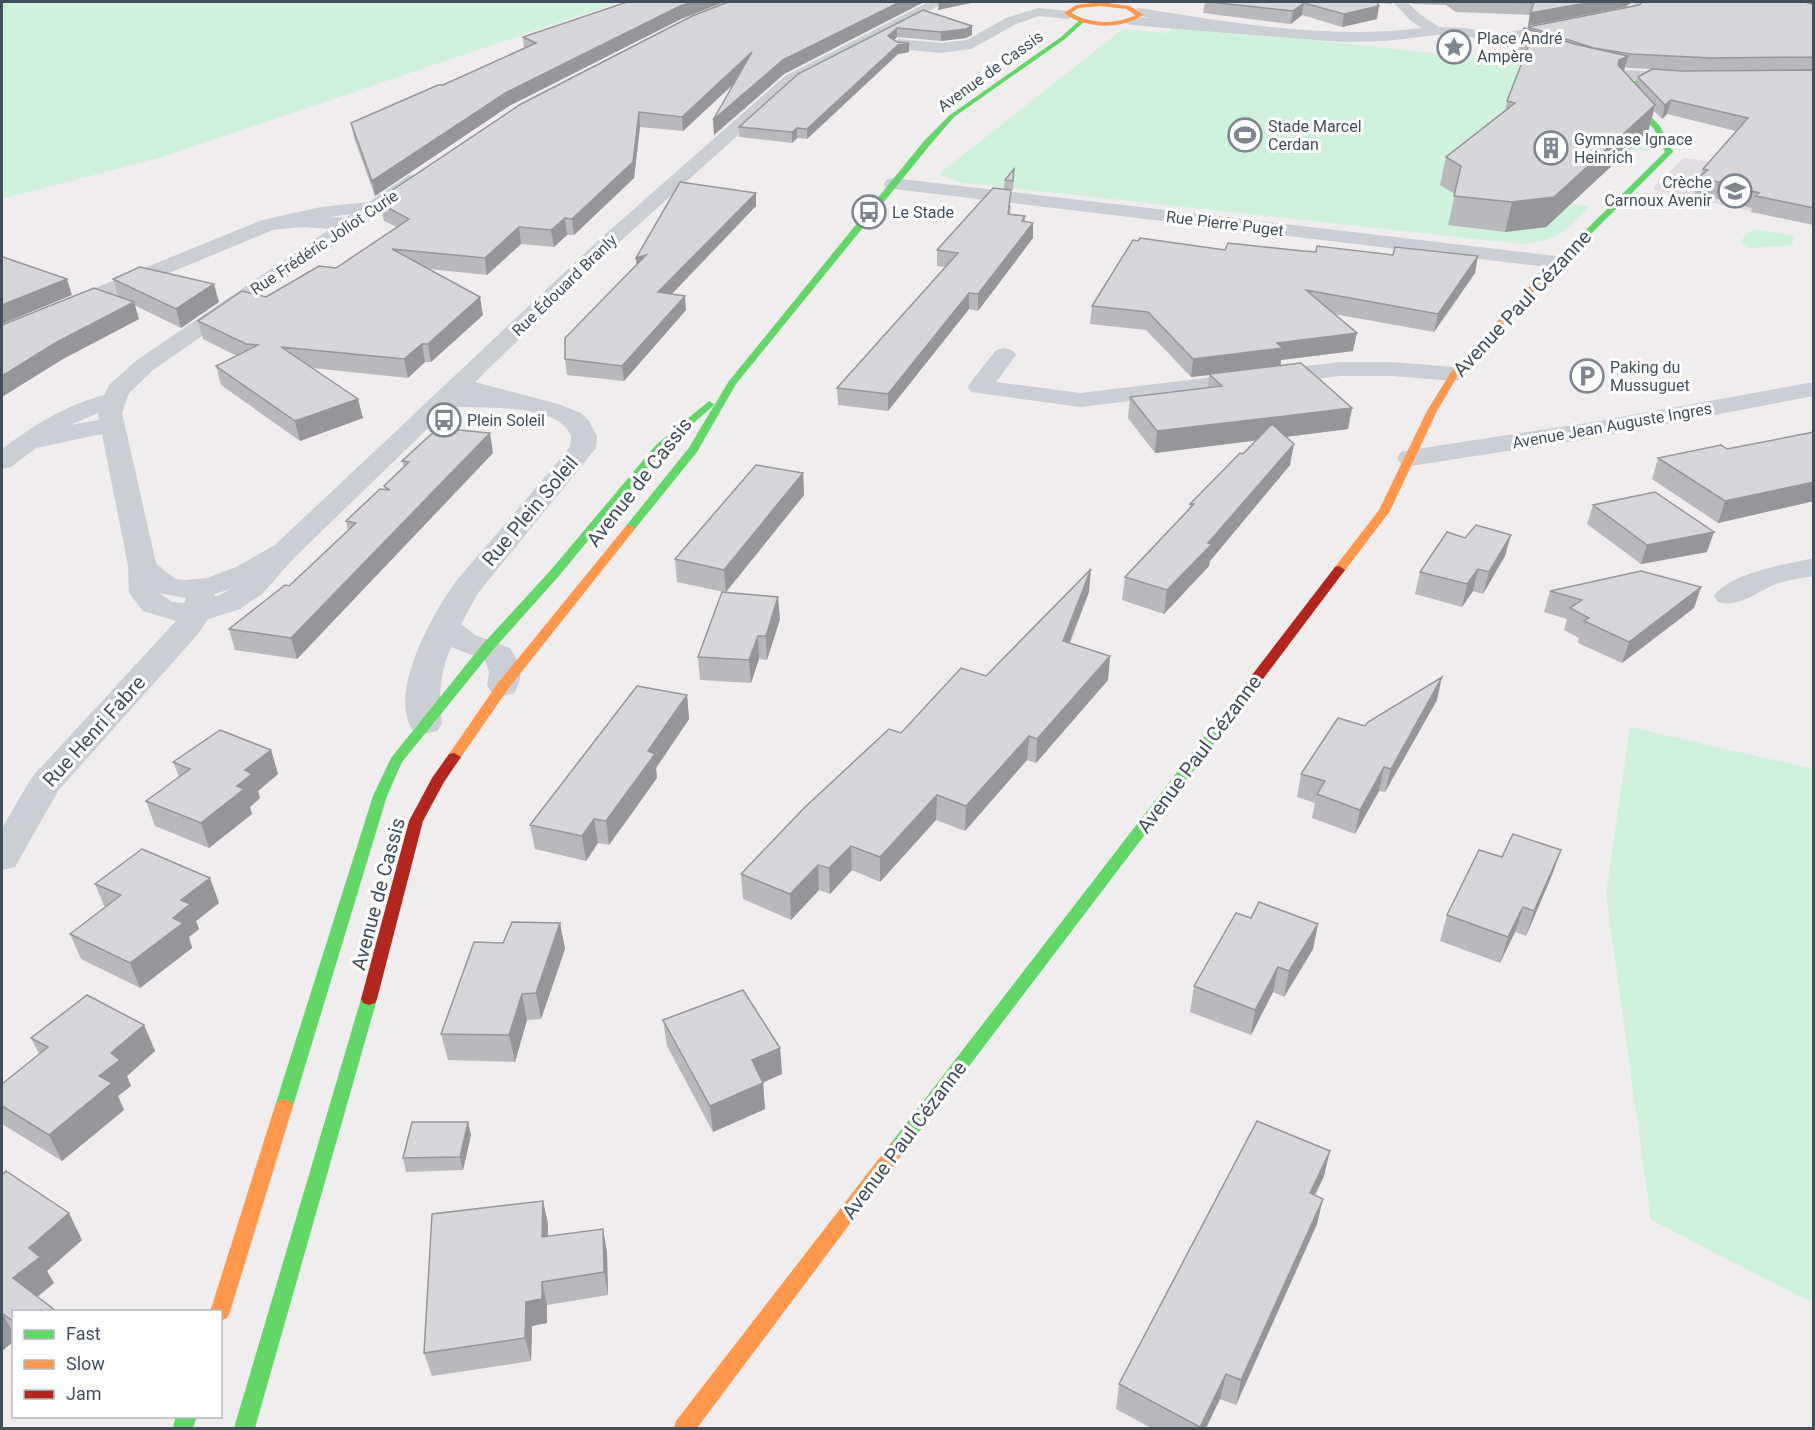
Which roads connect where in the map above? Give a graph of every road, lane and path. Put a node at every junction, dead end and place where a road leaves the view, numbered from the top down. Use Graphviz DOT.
graph roads {
  1 [pos="938,2"];
  2 [pos="1079,2"];
  3 [pos="1400,2"];
  4 [pos="1645,2"];
  5 [pos="1105,3"];
  6 [pos="1044,6"];
  7 [pos="1073,10"];
  8 [pos="1131,13"];
  9 [pos="1436,31"];
  10 [pos="1063,38"];
  11 [pos="1499,38"];
  12 [pos="864,40"];
  13 [pos="1528,47"];
  14 [pos="1566,61"];
  15 [pos="1598,70"];
  16 [pos="1647,77"];
  17 [pos="1694,77"];
  18 [pos="1621,89"];
  19 [pos="430,170"];
  20 [pos="893,184"];
  21 [pos="373,208"];
  22 [pos="269,224"];
  23 [pos="350,224"];
  24 [pos="1556,262"];
  25 [pos="2,334"];
  26 [pos="1004,355"];
  27 [pos="1454,374"];
  28 [pos="732,383"];
  29 [pos="1814,389"];
  30 [pos="452,393"];
  31 [pos="112,413"];
  32 [pos="1410,458"];
  33 [pos="2,461"];
  34 [pos="1814,567"];
  35 [pos="1729,596"];
  36 [pos="200,599"];
  37 [pos="446,625"];
  38 [pos="488,648"];
  39 [pos="503,686"];
  40 [pos="424,724"];
  41 [pos="2,858"];
  42 [pos="220,1310"];
  43 [pos="698,1423"];
  44 [pos="244,1428"];
  1 -- 12 [label="street, Rue Édouard Branly"];
  2 -- 5 [label="street"];
  2 -- 7 [label="street"];
  3 -- 9 [label="street"];
  4 -- 11 [label="street"];
  5 -- 7 [label="main road, Avenue de Cassis"];
  5 -- 8 [label="main road, Avenue de Cassis"];
  6 -- 7 [label="street"];
  6 -- 12 [label="street"];
  7 -- 8 [label="main road"];
  7 -- 10 [label="main road, Avenue de Cassis"];
  8 -- 9 [label="street"];
  8 -- 10 [label="main road, Avenue de Cassis"];
  9 -- 11 [label="street"];
  10 -- 20 [label="main road, Avenue de Cassis"];
  11 -- 13 [label="street"];
  12 -- 30 [label="street, Rue Édouard Branly"];
  14 -- 15 [label="street"];
  15 -- 16 [label="street"];
  15 -- 18 [label="street, Avenue Paul Cézanne"];
  16 -- 17 [label="street"];
  16 -- 18 [label="main road"];
  18 -- 24 [label="main road, Avenue Paul Cézanne"];
  19 -- 21 [label="street, Rue Frédéric Joliot Curie"];
  20 -- 24 [label="street, Rue Pierre Puget"];
  20 -- 28 [label="main road, Avenue de Cassis"];
  21 -- 22 [label="street"];
  21 -- 23 [label="street, Rue Frédéric Joliot Curie"];
  22 -- 23 [label="street"];
  22 -- 25 [label="street"];
  23 -- 31 [label="street, Rue Frédéric Joliot Curie"];
  24 -- 27 [label="main road, Avenue Paul Cézanne"];
  26 -- 27 [label="street"];
  27 -- 32 [label="main road, Avenue Paul Cézanne"];
  28 -- 38 [label="main road, Avenue de Cassis"];
  28 -- 39 [label="main road, Avenue de Cassis"];
  29 -- 32 [label="street, Avenue Jean Auguste Ingres"];
  30 -- 36 [label="street, Rue Édouard Branly"];
  30 -- 37 [label="street, Rue Plein Soleil"];
  31 -- 33 [label="street"];
  31 -- 36 [label="street"];
  32 -- 43 [label="main road, Avenue Paul Cézanne"];
  34 -- 35 [label="street"];
  36 -- 41 [label="street, Rue Henri Fabre"];
  37 -- 38 [label="street"];
  37 -- 40 [label="street, Rue Plein Soleil"];
  38 -- 39 [label="street"];
  38 -- 40 [label="main road, Avenue de Cassis"];
  39 -- 44 [label="main road, Avenue de Cassis"];
  40 -- 42 [label="main road, Avenue de Cassis"];
}
